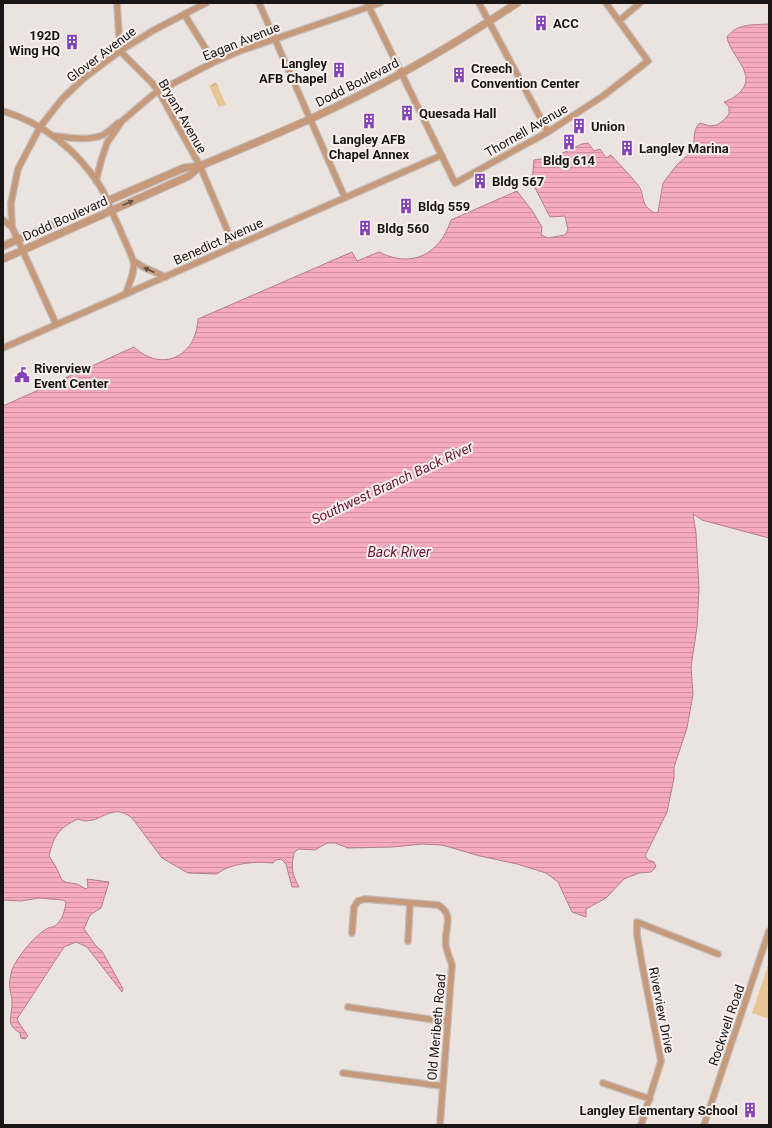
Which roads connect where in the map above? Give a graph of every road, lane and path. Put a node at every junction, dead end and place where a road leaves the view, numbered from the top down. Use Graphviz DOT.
graph roads {
  1 [pos="117,3"];
  2 [pos="206,3"];
  3 [pos="259,3"];
  4 [pos="380,3"];
  5 [pos="479,3"];
  6 [pos="517,3"];
  7 [pos="606,3"];
  8 [pos="640,3"];
  9 [pos="368,5"];
  10 [pos="184,14"];
  11 [pos="620,20"];
  12 [pos="489,22"];
  13 [pos="275,38"];
  14 [pos="120,50"];
  15 [pos="214,62"];
  16 [pos="402,74"];
  17 [pos="159,92"];
  18 [pos="3,111"];
  19 [pos="309,119"];
  20 [pos="122,121"];
  21 [pos="40,127"];
  22 [pos="548,132"];
  23 [pos="54,136"];
  24 [pos="442,156"];
  25 [pos="200,166"];
  26 [pos="96,181"];
  27 [pos="345,198"];
  28 [pos="107,201"];
  29 [pos="111,211"];
  30 [pos="3,220"];
  31 [pos="12,226"];
  32 [pos="17,240"];
  33 [pos="3,246"];
  34 [pos="234,246"];
  35 [pos="22,250"];
  36 [pos="3,259"];
  37 [pos="134,261"];
  38 [pos="166,276"];
  39 [pos="126,293"];
  40 [pos="56,324"];
  41 [pos="3,348"];
  42 [pos="410,903"];
  43 [pos="769,931"];
  44 [pos="352,932"];
  45 [pos="408,942"];
  46 [pos="718,954"];
  47 [pos="348,1007"];
  48 [pos="448,1022"];
  49 [pos="343,1073"];
  50 [pos="604,1083"];
  51 [pos="442,1086"];
  52 [pos="650,1099"];
  53 [pos="440,1125"];
  54 [pos="642,1125"];
  55 [pos="704,1125"];
  1 -- 14 [label="street"];
  2 -- 10 [label="street, Glover Avenue"];
  3 -- 13 [label="street"];
  4 -- 9 [label="street, Eagan Avenue"];
  5 -- 12 [label="street"];
  6 -- 12 [label="street, Dodd Boulevard"];
  7 -- 11 [label="street"];
  8 -- 11 [label="street"];
  9 -- 13 [label="street, Eagan Avenue"];
  9 -- 16 [label="street"];
  10 -- 14 [label="street, Glover Avenue"];
  10 -- 15 [label="street"];
  11 -- 22 [label="street, Thornell Avenue"];
  12 -- 16 [label="street, Dodd Boulevard"];
  12 -- 22 [label="street"];
  13 -- 15 [label="street, Eagan Avenue"];
  13 -- 19 [label="street"];
  14 -- 17 [label="street, Bryant Avenue"];
  14 -- 21 [label="street, Glover Avenue"];
  15 -- 17 [label="street, Eagan Avenue"];
  16 -- 19 [label="street, Dodd Boulevard"];
  16 -- 24 [label="street"];
  17 -- 20 [label="street, Eagan Avenue"];
  17 -- 25 [label="street, Bryant Avenue"];
  18 -- 21 [label="street"];
  19 -- 25 [label="street, Dodd Boulevard"];
  19 -- 27 [label="street"];
  20 -- 23 [label="street, Eagan Avenue"];
  20 -- 26 [label="street, Eagan Avenue"];
  21 -- 23 [label="street"];
  21 -- 31 [label="street, Glover Avenue"];
  22 -- 24 [label="street, Thornell Avenue"];
  23 -- 26 [label="street"];
  24 -- 27 [label="street, Benedict Avenue"];
  25 -- 28 [label="street, Dodd Boulevard"];
  29 -- 25 [label="street, Dodd Boulevard, one-way"];
  25 -- 34 [label="street, Bryant Avenue"];
  26 -- 28 [label="street"];
  27 -- 34 [label="street, Benedict Avenue"];
  28 -- 29 [label="street"];
  28 -- 32 [label="street, Dodd Boulevard"];
  29 -- 35 [label="street, Dodd Boulevard"];
  29 -- 37 [label="street"];
  30 -- 31 [label="street"];
  31 -- 32 [label="street, Glover Avenue"];
  32 -- 33 [label="street, Dodd Boulevard"];
  32 -- 35 [label="street, Glover Avenue"];
  34 -- 38 [label="street, Benedict Avenue"];
  35 -- 36 [label="street, Dodd Boulevard"];
  35 -- 40 [label="street, Glover Avenue"];
  38 -- 37 [label="street, one-way"];
  37 -- 39 [label="street"];
  38 -- 39 [label="street, Benedict Avenue"];
  39 -- 40 [label="street, Benedict Avenue"];
  40 -- 41 [label="street, Benedict Avenue"];
  42 -- 44 [label="street, Old Meribeth Road"];
  42 -- 45 [label="street"];
  42 -- 48 [label="street, Old Meribeth Road"];
  43 -- 55 [label="street, Rockwell Road"];
  46 -- 52 [label="street, Riverview Drive"];
  47 -- 48 [label="street"];
  48 -- 51 [label="street, Old Meribeth Road"];
  49 -- 51 [label="street"];
  50 -- 52 [label="street"];
  51 -- 53 [label="street, Old Meribeth Road"];
  52 -- 54 [label="street, Riverview Drive"];
}
